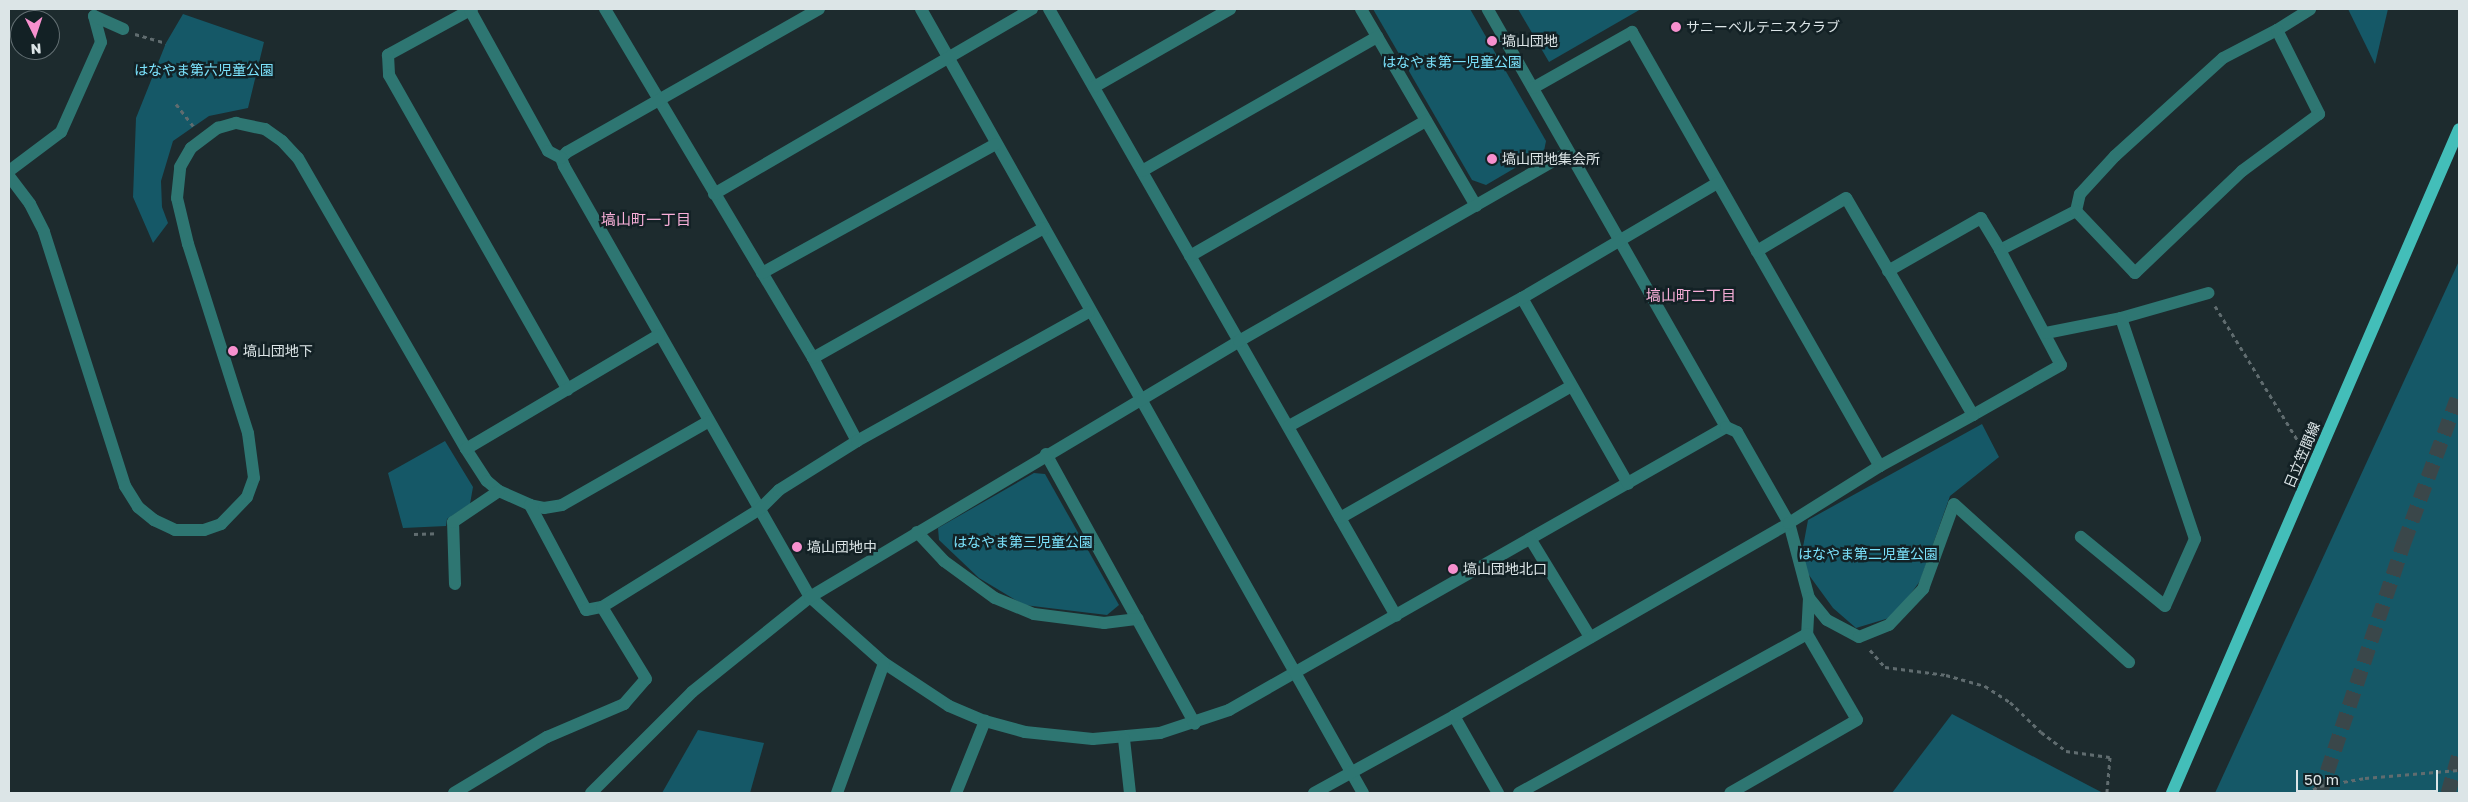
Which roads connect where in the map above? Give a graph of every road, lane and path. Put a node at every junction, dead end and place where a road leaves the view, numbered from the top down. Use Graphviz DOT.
graph roads {
  1 [pos="605,9"];
  2 [pos="819,9"];
  3 [pos="921,9"];
  4 [pos="1032,9"];
  5 [pos="1048,9"];
  6 [pos="1230,9"];
  7 [pos="1361,9"];
  8 [pos="1488,9"];
  9 [pos="2310,9"];
  10 [pos="471,10"];
  11 [pos="123,29"];
  12 [pos="2277,30"];
  13 [pos="1377,37"];
  14 [pos="166,44"];
  15 [pos="948,56"];
  16 [pos="1094,87"];
  17 [pos="1533,88"];
  18 [pos="658,99"];
  19 [pos="176,104"];
  20 [pos="1426,121"];
  21 [pos="2459,129"];
  22 [pos="204,138"];
  23 [pos="996,144"];
  24 [pos="1569,152"];
  25 [pos="561,158"];
  26 [pos="9,171"];
  27 [pos="1142,171"];
  28 [pos="9,176"];
  29 [pos="1717,183"];
  30 [pos="714,194"];
  31 [pos="1476,206"];
  32 [pos="2076,211"];
  33 [pos="1044,228"];
  34 [pos="1620,241"];
  35 [pos="2000,250"];
  36 [pos="1757,251"];
  37 [pos="1190,256"];
  38 [pos="1888,271"];
  39 [pos="762,274"];
  40 [pos="2208,293"];
  41 [pos="1522,298"];
  42 [pos="1089,312"];
  43 [pos="2121,318"];
  44 [pos="2046,333"];
  45 [pos="659,335"];
  46 [pos="1239,341"];
  47 [pos="814,358"];
  48 [pos="1571,386"];
  49 [pos="568,390"];
  50 [pos="1140,399"];
  51 [pos="1973,415"];
  52 [pos="709,421"];
  53 [pos="1289,426"];
  54 [pos="1726,427"];
  55 [pos="857,441"];
  56 [pos="2301,446"];
  57 [pos="466,449"];
  58 [pos="1046,454"];
  59 [pos="1880,466"];
  60 [pos="1628,484"];
  61 [pos="499,491"];
  62 [pos="530,505"];
  63 [pos="760,509"];
  64 [pos="1340,518"];
  65 [pos="1789,523"];
  66 [pos="453,532"];
  67 [pos="917,532"];
  68 [pos="414,534"];
  69 [pos="2081,537"];
  70 [pos="1530,540"];
  71 [pos="455,584"];
  72 [pos="810,597"];
  73 [pos="1809,598"];
  74 [pos="602,607"];
  75 [pos="1396,616"];
  76 [pos="1138,619"];
  77 [pos="1807,634"];
  78 [pos="1590,637"];
  79 [pos="1860,637"];
  80 [pos="2129,662"];
  81 [pos="884,663"];
  82 [pos="1296,673"];
  83 [pos="1454,716"];
  84 [pos="985,721"];
  85 [pos="1195,724"];
  86 [pos="1124,738"];
  87 [pos="2459,770"];
  88 [pos="1352,774"];
  89 [pos="1750,788"];
  90 [pos="454,793"];
  91 [pos="591,793"];
  92 [pos="837,793"];
  93 [pos="956,793"];
  94 [pos="1130,793"];
  95 [pos="1314,793"];
  96 [pos="1363,793"];
  97 [pos="1498,793"];
  98 [pos="1519,793"];
  99 [pos="1730,793"];
  100 [pos="2108,793"];
  101 [pos="2172,793"];
  102 [pos="2306,793"];
  1 -- 18 [label="street"];
  2 -- 18 [label="street"];
  3 -- 15 [label="street"];
  4 -- 15 [label="street"];
  5 -- 16 [label="street"];
  6 -- 16 [label="street"];
  7 -- 13 [label="street"];
  8 -- 17 [label="street"];
  9 -- 12 [label="street"];
  10 -- 25 [label="street"];
  10 -- 49 [label="street"];
  11 -- 14 [label="path"];
  11 -- 26 [label="street"];
  12 -- 32 [label="street"];
  12 -- 32 [label="street"];
  13 -- 20 [label="street"];
  13 -- 27 [label="street"];
  15 -- 23 [label="street"];
  15 -- 30 [label="street"];
  16 -- 27 [label="street"];
  17 -- 24 [label="street"];
  17 -- 29 [label="street"];
  18 -- 25 [label="street"];
  18 -- 30 [label="street"];
  19 -- 22 [label="path"];
  20 -- 31 [label="street"];
  20 -- 37 [label="street"];
  21 -- 101 [label="main road, 日立笠間線"];
  22 -- 28 [label="street"];
  22 -- 57 [label="street"];
  23 -- 33 [label="street"];
  23 -- 39 [label="street"];
  24 -- 31 [label="street"];
  24 -- 34 [label="street"];
  25 -- 45 [label="street"];
  27 -- 37 [label="street"];
  29 -- 34 [label="street"];
  29 -- 36 [label="street"];
  30 -- 39 [label="street"];
  31 -- 46 [label="street"];
  32 -- 35 [label="street"];
  33 -- 42 [label="street"];
  33 -- 47 [label="street"];
  34 -- 41 [label="street"];
  34 -- 54 [label="street"];
  35 -- 38 [label="street"];
  35 -- 44 [label="street"];
  36 -- 38 [label="street"];
  36 -- 59 [label="street"];
  37 -- 46 [label="street"];
  38 -- 51 [label="street"];
  39 -- 47 [label="street"];
  40 -- 43 [label="street"];
  40 -- 56 [label="path"];
  41 -- 48 [label="street"];
  41 -- 53 [label="street"];
  42 -- 50 [label="street"];
  42 -- 55 [label="street"];
  43 -- 44 [label="street"];
  43 -- 69 [label="street"];
  44 -- 51 [label="street"];
  45 -- 49 [label="street"];
  45 -- 52 [label="street"];
  46 -- 50 [label="street"];
  46 -- 53 [label="street"];
  47 -- 55 [label="street"];
  48 -- 60 [label="street"];
  48 -- 64 [label="street"];
  49 -- 57 [label="street"];
  50 -- 58 [label="street"];
  50 -- 82 [label="street"];
  51 -- 59 [label="street"];
  52 -- 62 [label="street"];
  52 -- 63 [label="street"];
  53 -- 64 [label="street"];
  54 -- 60 [label="street"];
  54 -- 65 [label="street"];
  55 -- 63 [label="street"];
  57 -- 61 [label="street"];
  58 -- 67 [label="street"];
  58 -- 76 [label="street"];
  59 -- 65 [label="street"];
  60 -- 70 [label="street"];
  61 -- 62 [label="street"];
  61 -- 66 [label="street"];
  62 -- 74 [label="street"];
  63 -- 72 [label="street"];
  63 -- 74 [label="street"];
  64 -- 75 [label="street"];
  65 -- 73 [label="street"];
  65 -- 78 [label="street"];
  66 -- 68 [label="path"];
  66 -- 71 [label="street"];
  67 -- 72 [label="street"];
  67 -- 76 [label="street"];
  70 -- 75 [label="street"];
  70 -- 78 [label="street"];
  72 -- 81 [label="street"];
  72 -- 91 [label="street"];
  73 -- 77 [label="street"];
  73 -- 79 [label="street"];
  74 -- 90 [label="street"];
  75 -- 82 [label="street"];
  76 -- 85 [label="street"];
  77 -- 89 [label="street"];
  77 -- 98 [label="street"];
  78 -- 83 [label="street"];
  79 -- 80 [label="street"];
  79 -- 100 [label="path"];
  81 -- 84 [label="street"];
  81 -- 92 [label="street"];
  82 -- 85 [label="street"];
  82 -- 88 [label="street"];
  83 -- 88 [label="street"];
  83 -- 97 [label="street"];
  84 -- 86 [label="street"];
  84 -- 93 [label="street"];
  85 -- 86 [label="street"];
  86 -- 94 [label="street"];
  87 -- 102 [label="path"];
  88 -- 95 [label="street"];
  88 -- 96 [label="street"];
  89 -- 99 [label="street"];
}
